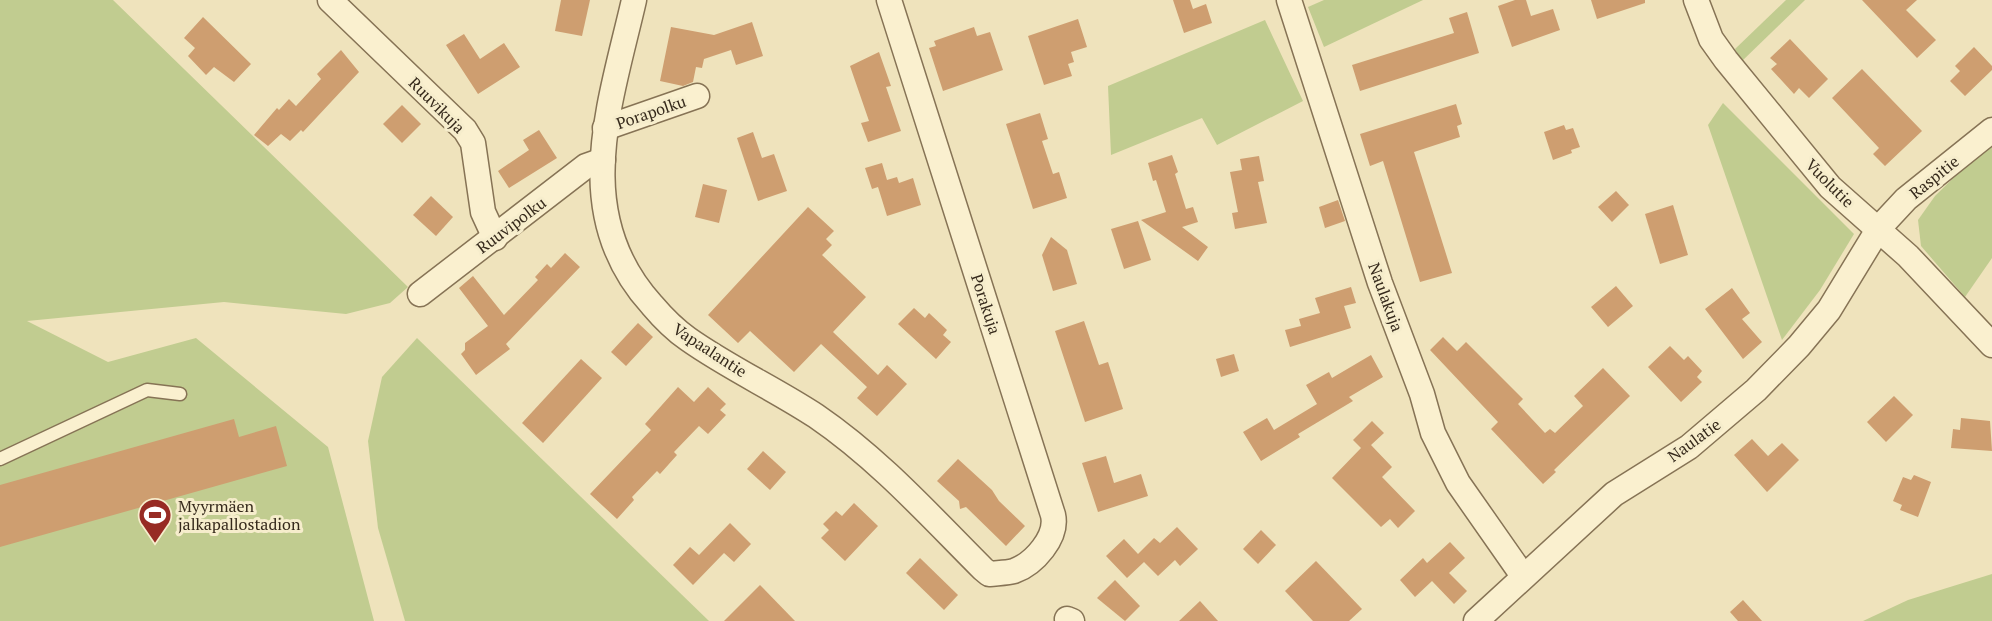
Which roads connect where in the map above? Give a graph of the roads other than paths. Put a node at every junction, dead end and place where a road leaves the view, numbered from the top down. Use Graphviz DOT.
graph roads {
  1 [pos="330,0"];
  2 [pos="634,0"];
  3 [pos="889,0"];
  4 [pos="1289,0"];
  5 [pos="1696,0"];
  6 [pos="697,96"];
  7 [pos="605,128"];
  8 [pos="1992,130"];
  9 [pos="603,160"];
  10 [pos="1879,228"];
  11 [pos="495,238"];
  12 [pos="420,294"];
  13 [pos="1992,345"];
  14 [pos="180,394"];
  15 [pos="0,459"];
  16 [pos="989,574"];
  17 [pos="1523,576"];
  18 [pos="1476,621"];
  1 -- 11 [label="street, Ruuvikuja"];
  2 -- 7 [label="street, Vapaalantie"];
  3 -- 16 [label="street, Porakuja"];
  4 -- 17 [label="street, Naulakuja"];
  5 -- 10 [label="street, Vuolutie"];
  6 -- 7 [label="street, Porapolku"];
  7 -- 9 [label="street, Vapaalantie"];
  8 -- 10 [label="street, Raspitie"];
  9 -- 11 [label="street, Ruuvipolku"];
  9 -- 16 [label="street, Vapaalantie"];
  10 -- 13 [label="street, Vuolutie"];
  10 -- 17 [label="street, Naulatie"];
  11 -- 12 [label="street, Ruuvipolku"];
  14 -- 15 [label="lane"];
  17 -- 18 [label="street, Naulatie"];
}
